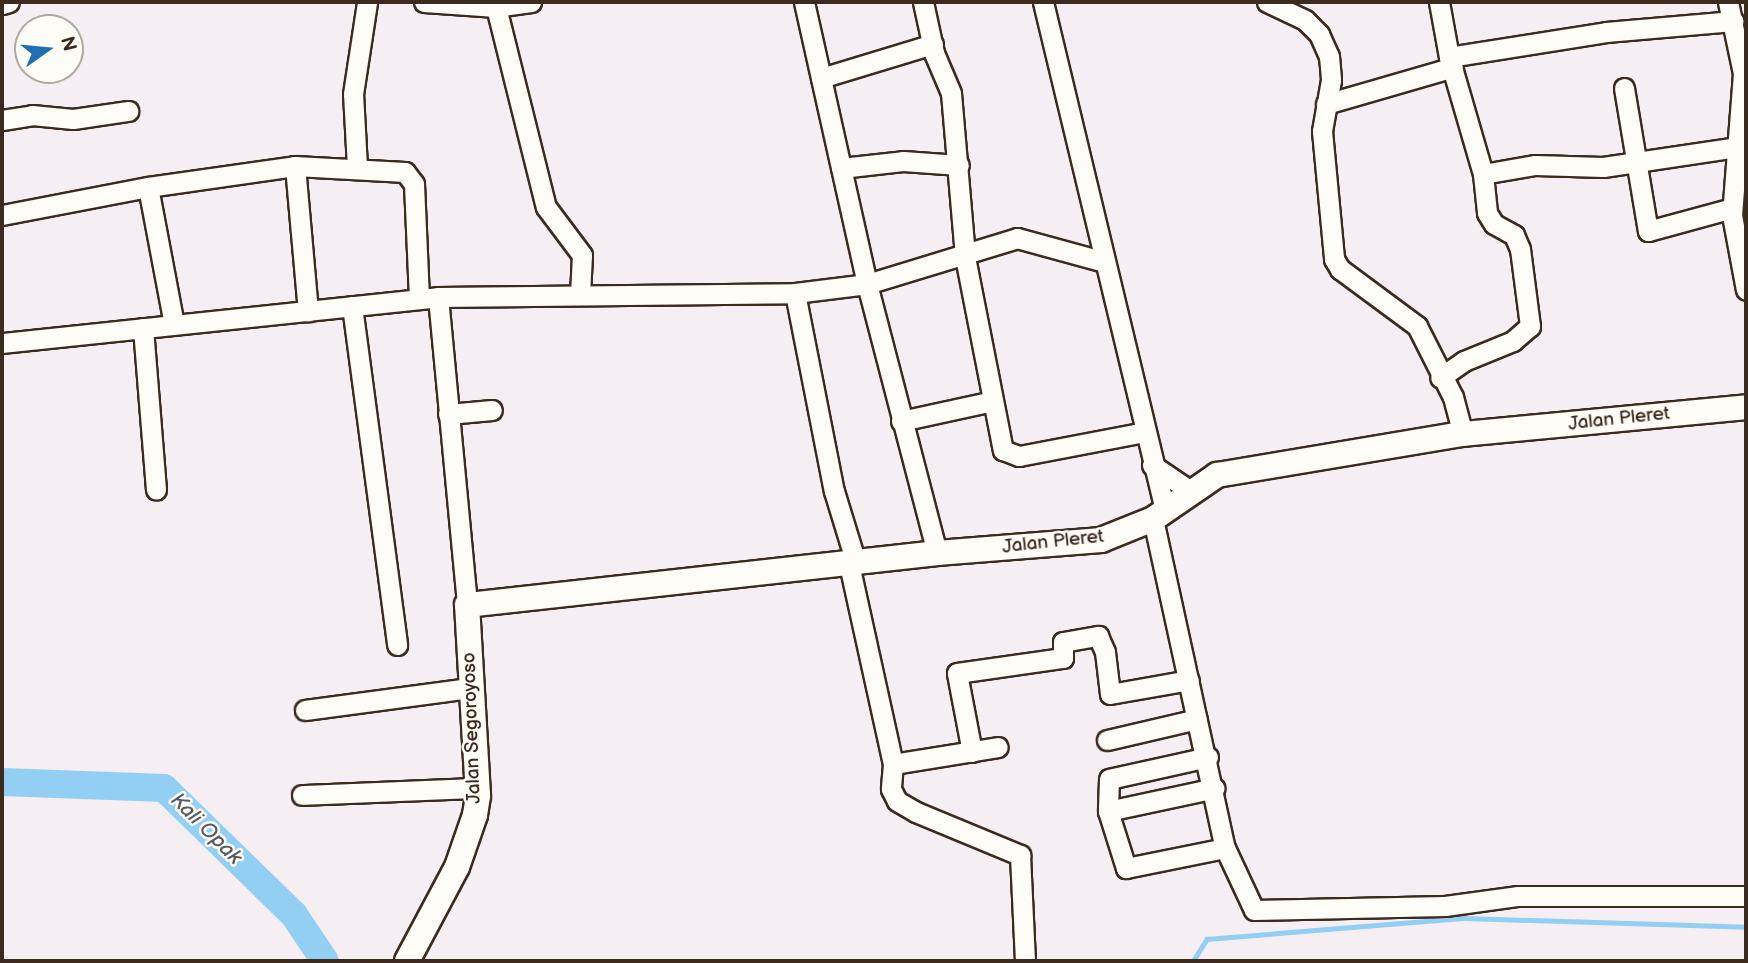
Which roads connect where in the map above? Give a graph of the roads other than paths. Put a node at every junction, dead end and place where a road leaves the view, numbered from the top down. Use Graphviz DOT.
graph roads {
  1 [pos="9,2"];
  2 [pos="367,2"];
  3 [pos="424,2"];
  4 [pos="531,2"];
  5 [pos="804,2"];
  6 [pos="923,2"];
  7 [pos="1043,2"];
  8 [pos="1267,2"];
  9 [pos="1439,2"];
  10 [pos="1728,2"];
  11 [pos="2,4"];
  12 [pos="496,7"];
  13 [pos="1739,27"];
  14 [pos="933,44"];
  15 [pos="1451,62"];
  16 [pos="821,78"];
  17 [pos="1625,88"];
  18 [pos="1745,93"];
  19 [pos="1326,104"];
  20 [pos="128,111"];
  21 [pos="2,120"];
  22 [pos="1737,147"];
  23 [pos="1638,160"];
  24 [pos="959,165"];
  25 [pos="295,166"];
  26 [pos="357,167"];
  27 [pos="841,168"];
  28 [pos="1483,174"];
  29 [pos="1740,179"];
  30 [pos="148,187"];
  31 [pos="1732,208"];
  32 [pos="2,215"];
  33 [pos="965,257"];
  34 [pos="1105,262"];
  35 [pos="867,284"];
  36 [pos="1746,290"];
  37 [pos="795,293"];
  38 [pos="580,295"];
  39 [pos="429,298"];
  40 [pos="352,306"];
  41 [pos="308,311"];
  42 [pos="174,325"];
  43 [pos="143,328"];
  44 [pos="2,343"];
  45 [pos="1440,377"];
  46 [pos="993,401"];
  47 [pos="1746,407"];
  48 [pos="492,410"];
  49 [pos="448,414"];
  50 [pos="901,421"];
  51 [pos="1145,432"];
  52 [pos="1463,434"];
  53 [pos="1152,465"];
  54 [pos="156,489"];
  55 [pos="1189,490"];
  56 [pos="1159,515"];
  57 [pos="937,553"];
  58 [pos="853,564"];
  59 [pos="467,605"];
  60 [pos="397,645"];
  61 [pos="1189,680"];
  62 [pos="470,688"];
  63 [pos="305,710"];
  64 [pos="1197,719"];
  65 [pos="1107,740"];
  66 [pos="998,747"];
  67 [pos="972,752"];
  68 [pos="1208,757"];
  69 [pos="893,764"];
  70 [pos="477,788"];
  71 [pos="1215,788"];
  72 [pos="302,795"];
  73 [pos="1108,811"];
  74 [pos="1225,848"];
  75 [pos="1746,896"];
  76 [pos="407,961"];
  77 [pos="1025,961"];
  1 -- 11 [label="street"];
  2 -- 26 [label="street"];
  3 -- 12 [label="street"];
  4 -- 12 [label="street"];
  5 -- 16 [label="street"];
  6 -- 14 [label="street"];
  7 -- 34 [label="street"];
  8 -- 19 [label="street"];
  9 -- 15 [label="street"];
  10 -- 13 [label="street"];
  12 -- 38 [label="street"];
  13 -- 15 [label="street"];
  13 -- 18 [label="street"];
  14 -- 16 [label="street"];
  14 -- 24 [label="street"];
  15 -- 19 [label="street"];
  15 -- 28 [label="street"];
  16 -- 27 [label="street"];
  17 -- 23 [label="street"];
  18 -- 22 [label="street"];
  19 -- 45 [label="street"];
  20 -- 21 [label="street"];
  22 -- 23 [label="street"];
  22 -- 29 [label="street"];
  23 -- 28 [label="street"];
  23 -- 31 [label="street"];
  24 -- 27 [label="street"];
  24 -- 33 [label="street"];
  25 -- 26 [label="street"];
  25 -- 30 [label="street"];
  25 -- 41 [label="street"];
  26 -- 39 [label="street"];
  27 -- 35 [label="street"];
  28 -- 45 [label="street"];
  29 -- 31 [label="street"];
  30 -- 32 [label="street"];
  30 -- 42 [label="street"];
  31 -- 36 [label="street"];
  33 -- 34 [label="street"];
  33 -- 35 [label="street"];
  33 -- 46 [label="street"];
  34 -- 51 [label="street"];
  35 -- 37 [label="street"];
  35 -- 50 [label="street"];
  37 -- 38 [label="street"];
  37 -- 58 [label="street"];
  38 -- 39 [label="street"];
  39 -- 40 [label="street"];
  39 -- 49 [label="street"];
  40 -- 41 [label="street"];
  40 -- 60 [label="street"];
  41 -- 42 [label="street"];
  42 -- 43 [label="street"];
  43 -- 44 [label="street"];
  43 -- 54 [label="street"];
  45 -- 52 [label="street"];
  46 -- 50 [label="street"];
  46 -- 51 [label="street"];
  47 -- 52 [label="main road, Jalan Pleret"];
  48 -- 49 [label="street"];
  49 -- 59 [label="street"];
  50 -- 57 [label="street"];
  51 -- 53 [label="street"];
  52 -- 55 [label="main road, Jalan Pleret"];
  53 -- 55 [label="street"];
  53 -- 56 [label="street"];
  55 -- 56 [label="main road, Jalan Pleret"];
  56 -- 57 [label="main road, Jalan Pleret"];
  56 -- 61 [label="street"];
  57 -- 58 [label="main road, Jalan Pleret"];
  58 -- 59 [label="main road, Jalan Pleret"];
  58 -- 69 [label="street"];
  59 -- 62 [label="main road, Jalan Segoroyoso"];
  61 -- 64 [label="street"];
  61 -- 67 [label="street"];
  62 -- 63 [label="street"];
  62 -- 70 [label="main road, Jalan Segoroyoso"];
  64 -- 65 [label="street"];
  64 -- 68 [label="street"];
  66 -- 67 [label="street"];
  67 -- 69 [label="street"];
  68 -- 71 [label="street"];
  68 -- 73 [label="street"];
  69 -- 77 [label="street"];
  70 -- 72 [label="street"];
  70 -- 76 [label="main road, Jalan Segoroyoso"];
  71 -- 73 [label="street"];
  71 -- 74 [label="street"];
  73 -- 74 [label="street"];
  74 -- 75 [label="street"];
}
